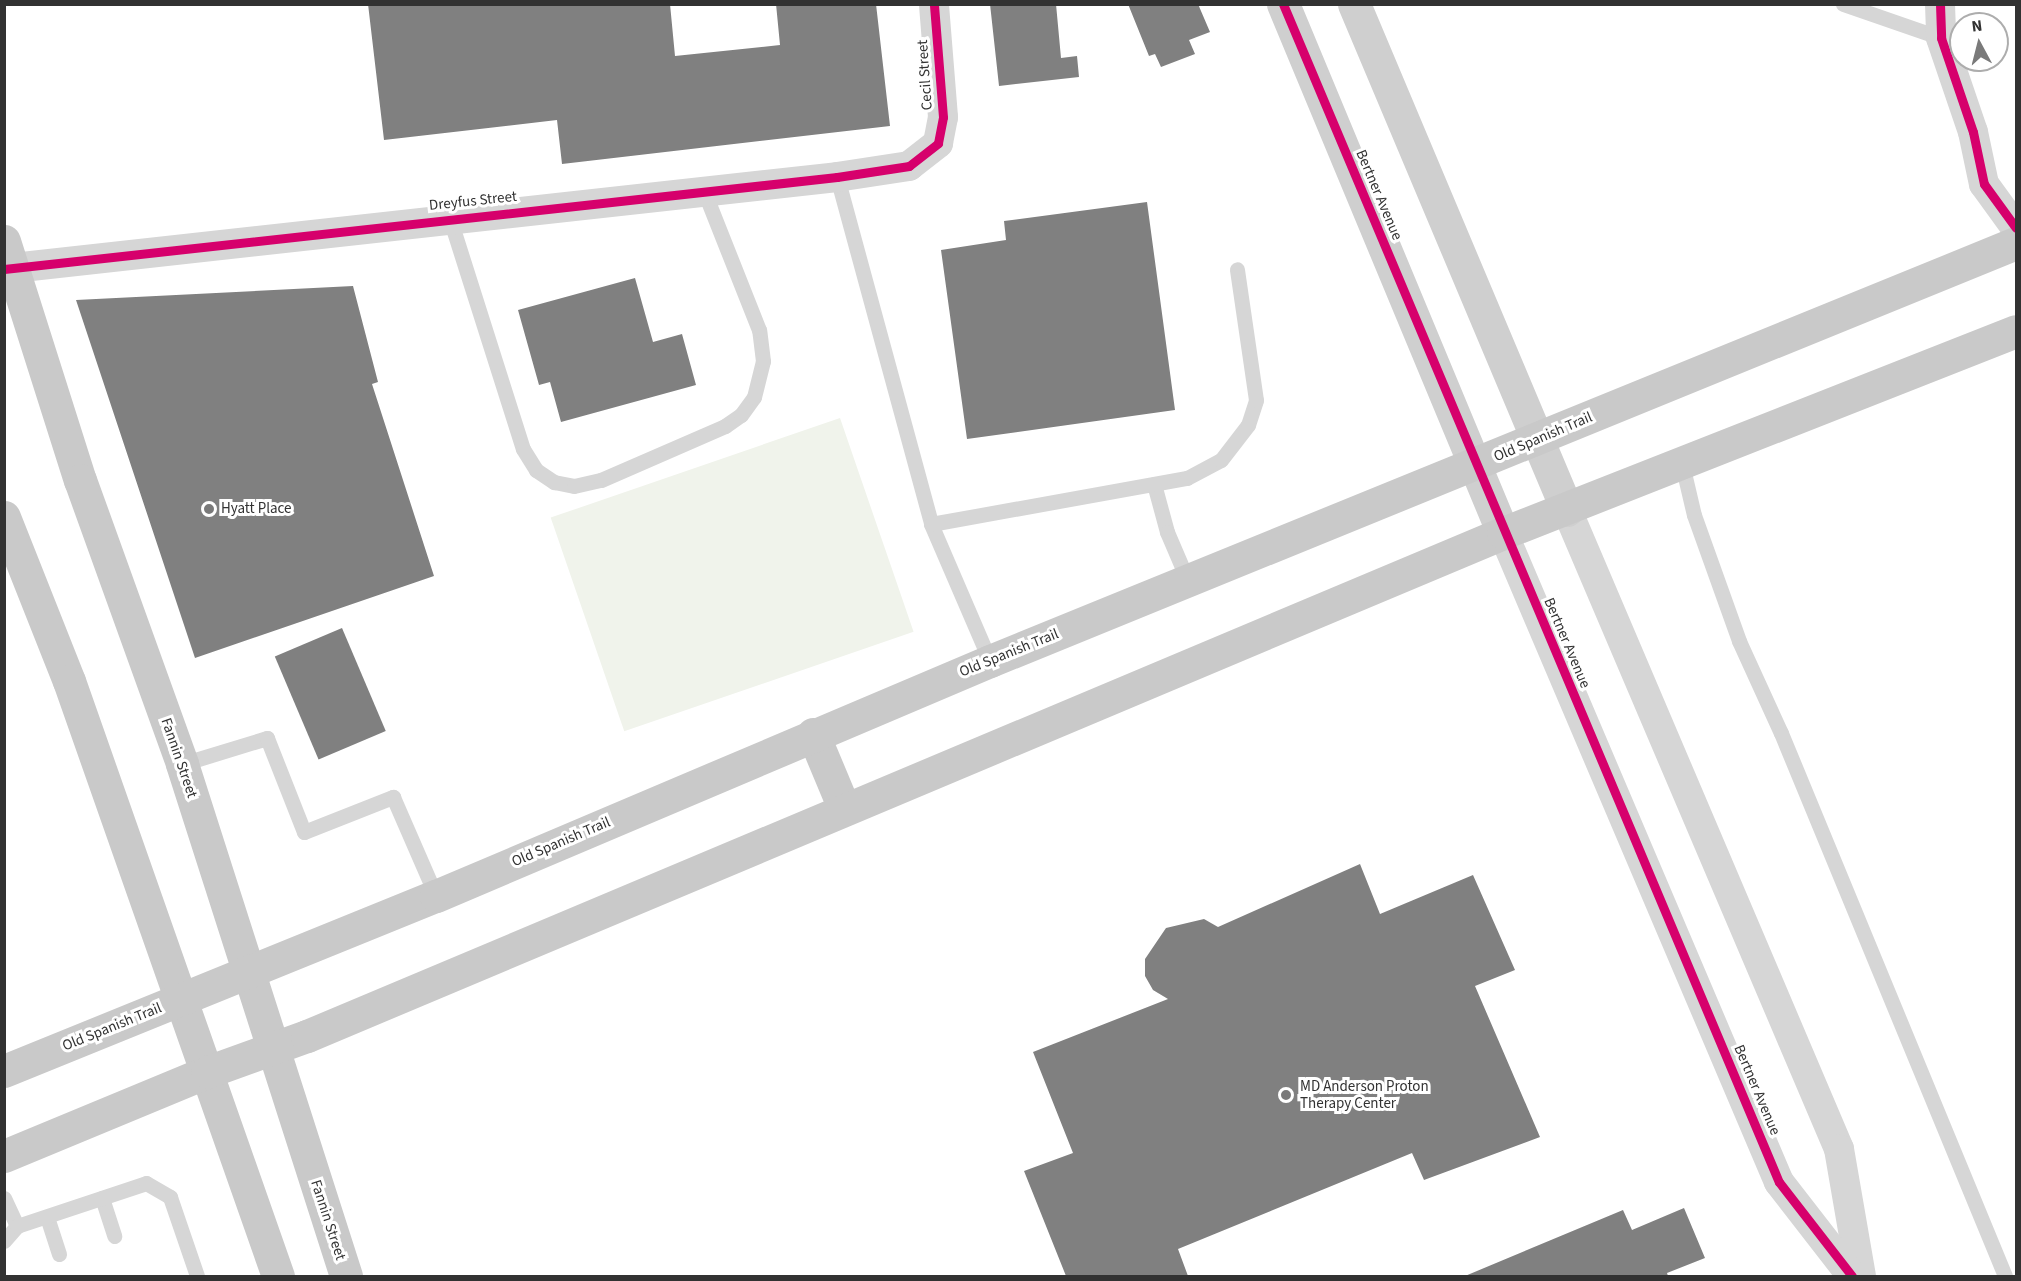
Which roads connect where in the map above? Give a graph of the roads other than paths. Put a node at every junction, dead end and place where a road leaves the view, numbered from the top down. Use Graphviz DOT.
graph roads {
  1 [pos="934,4"];
  2 [pos="1283,4"];
  3 [pos="1354,4"];
  4 [pos="1843,4"];
  5 [pos="1940,4"];
  6 [pos="1941,38"];
  7 [pos="938,143"];
  8 [pos="837,177"];
  9 [pos="704,191"];
  10 [pos="450,219"];
  11 [pos="2016,228"];
  12 [pos="2016,243"];
  13 [pos="7,259"];
  14 [pos="1236,270"];
  15 [pos="2016,331"];
  16 [pos="1538,437"];
  17 [pos="1682,464"];
  18 [pos="1476,466"];
  19 [pos="1155,484"];
  20 [pos="1567,510"];
  21 [pos="4,517"];
  22 [pos="931,524"];
  23 [pos="1503,533"];
  24 [pos="1188,580"];
  25 [pos="990,661"];
  26 [pos="813,734"];
  27 [pos="182,764"];
  28 [pos="844,808"];
  29 [pos="436,896"];
  30 [pos="249,972"];
  31 [pos="183,999"];
  32 [pos="273,1050"];
  33 [pos="4,1071"];
  34 [pos="207,1072"];
  35 [pos="4,1156"];
  36 [pos="4,1198"];
  37 [pos="102,1198"];
  38 [pos="47,1216"];
  39 [pos="17,1226"];
  40 [pos="114,1236"];
  41 [pos="4,1241"];
  42 [pos="59,1254"];
  43 [pos="197,1276"];
  44 [pos="278,1276"];
  45 [pos="346,1276"];
  46 [pos="1852,1276"];
  47 [pos="1861,1276"];
  48 [pos="2005,1276"];
  1 -- 7 [label="street, Cecil Street"];
  2 -- 18 [label="street, Bertner Avenue"];
  3 -- 16 [label="street"];
  4 -- 6 [label="lane"];
  5 -- 6 [label="street"];
  6 -- 11 [label="street"];
  7 -- 8 [label="street, Dreyfus Street"];
  8 -- 9 [label="street, Dreyfus Street"];
  8 -- 22 [label="lane"];
  9 -- 10 [label="street, Dreyfus Street"];
  9 -- 10 [label="lane"];
  10 -- 13 [label="street, Dreyfus Street"];
  12 -- 16 [label="main road, Old Spanish Trail"];
  13 -- 27 [label="main road, Fannin Street"];
  14 -- 19 [label="lane"];
  15 -- 17 [label="main road"];
  16 -- 18 [label="main road, Old Spanish Trail"];
  16 -- 20 [label="street"];
  17 -- 20 [label="main road"];
  17 -- 48 [label="lane"];
  18 -- 23 [label="street, Bertner Avenue"];
  18 -- 24 [label="main road, Old Spanish Trail"];
  19 -- 22 [label="lane"];
  19 -- 24 [label="lane"];
  20 -- 23 [label="main road"];
  20 -- 47 [label="street"];
  21 -- 31 [label="main road"];
  22 -- 25 [label="lane"];
  23 -- 28 [label="main road"];
  23 -- 46 [label="street, Bertner Avenue"];
  24 -- 25 [label="main road, Old Spanish Trail"];
  25 -- 26 [label="main road, Old Spanish Trail"];
  26 -- 28 [label="main road"];
  26 -- 29 [label="main road, Old Spanish Trail"];
  27 -- 29 [label="lane"];
  27 -- 30 [label="main road, Fannin Street"];
  28 -- 32 [label="main road"];
  29 -- 30 [label="main road, Old Spanish Trail"];
  30 -- 31 [label="main road, Old Spanish Trail"];
  30 -- 32 [label="main road, Fannin Street"];
  31 -- 33 [label="main road, Old Spanish Trail"];
  31 -- 34 [label="main road"];
  32 -- 34 [label="main road"];
  32 -- 45 [label="main road, Fannin Street"];
  34 -- 35 [label="main road"];
  34 -- 44 [label="main road"];
  36 -- 39 [label="lane"];
  37 -- 38 [label="lane"];
  37 -- 40 [label="lane"];
  37 -- 43 [label="lane"];
  38 -- 39 [label="lane"];
  38 -- 42 [label="lane"];
  39 -- 41 [label="lane"];
}
